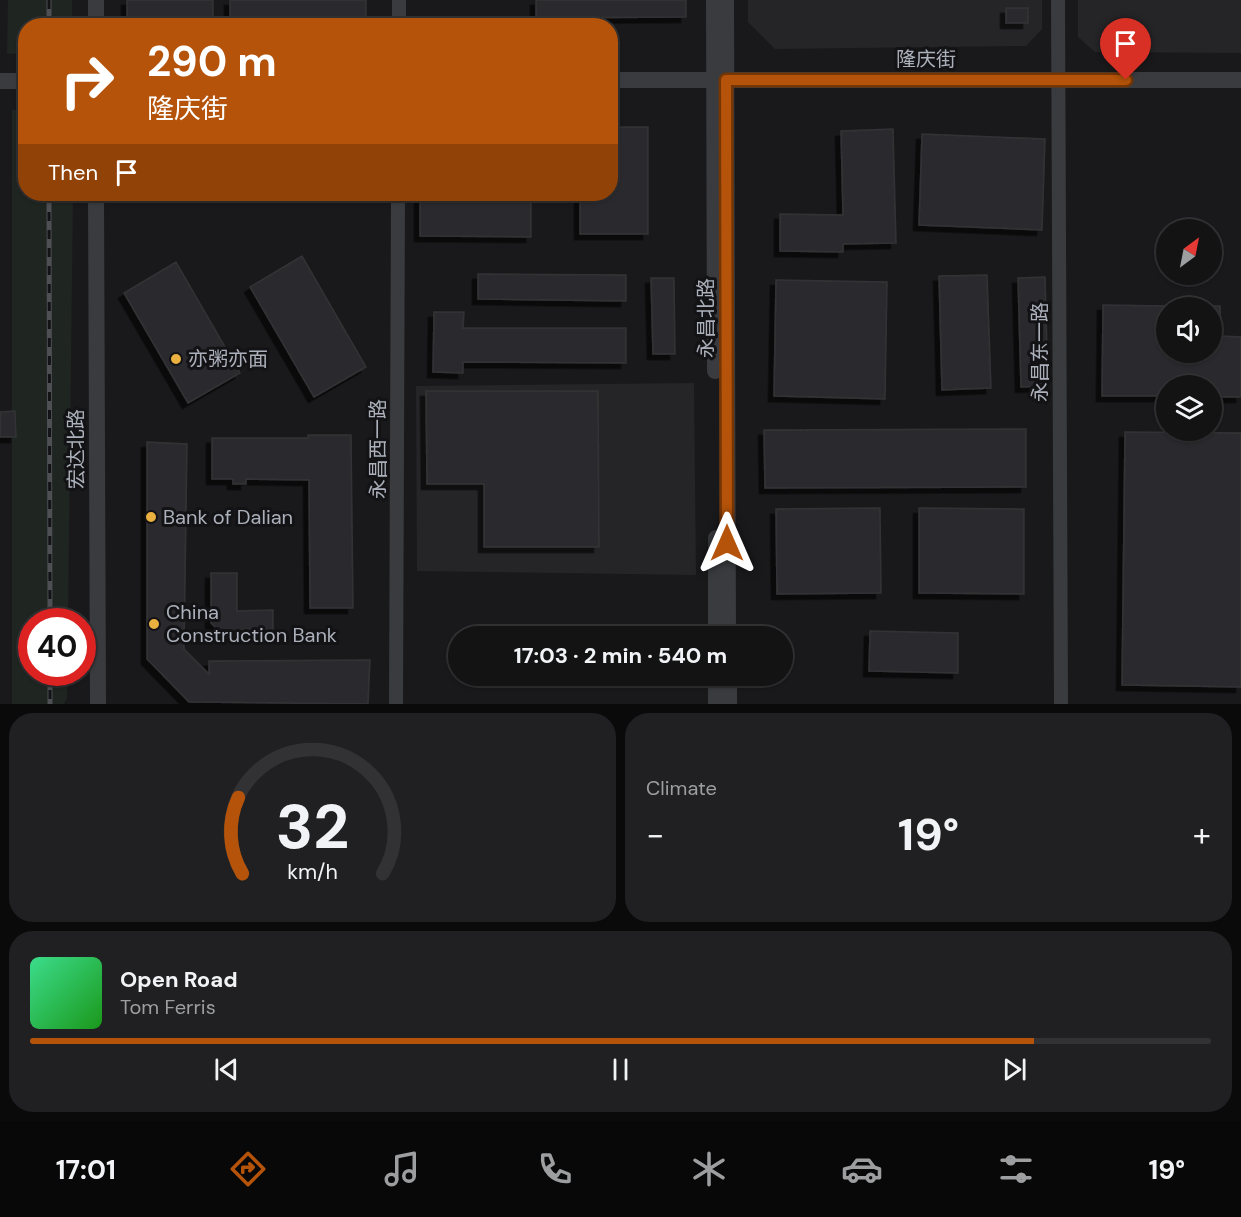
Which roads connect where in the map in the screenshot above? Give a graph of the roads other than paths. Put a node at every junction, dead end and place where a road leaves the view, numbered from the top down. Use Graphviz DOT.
graph roads {
  1 [pos="96,0"];
  2 [pos="399,0"];
  3 [pos="714,0"];
  4 [pos="726,0"];
  5 [pos="1058,0"];
  6 [pos="96,18"];
  7 [pos="399,18"];
  8 [pos="618,80"];
  9 [pos="720,80"];
  10 [pos="1058,80"];
  11 [pos="1241,80"];
  12 [pos="0,81"];
  13 [pos="18,81"];
  14 [pos="96,201"];
  15 [pos="398,201"];
  16 [pos="716,626"];
  17 [pos="728,626"];
  18 [pos="716,686"];
  19 [pos="729,686"];
  20 [pos="98,704"];
  21 [pos="396,704"];
  22 [pos="716,704"];
  23 [pos="729,704"];
  24 [pos="1061,704"];
  1 -- 6 [label="street"];
  2 -- 7 [label="street"];
  3 -- 9 [label="street, 永昌北路"];
  4 -- 9 [label="street, 永昌北路"];
  5 -- 10 [label="street, 永昌东一路"];
  8 -- 9 [label="street, 隆庆街"];
  9 -- 10 [label="street, 隆庆街"];
  9 -- 16 [label="street, 永昌北路"];
  9 -- 17 [label="street, 永昌北路"];
  10 -- 11 [label="street, 隆庆街"];
  10 -- 24 [label="street, 永昌东一路"];
  12 -- 13 [label="street"];
  14 -- 20 [label="street, 宏达北路"];
  15 -- 21 [label="street, 永昌西一路"];
  18 -- 22 [label="street"];
  19 -- 23 [label="street"];
}
